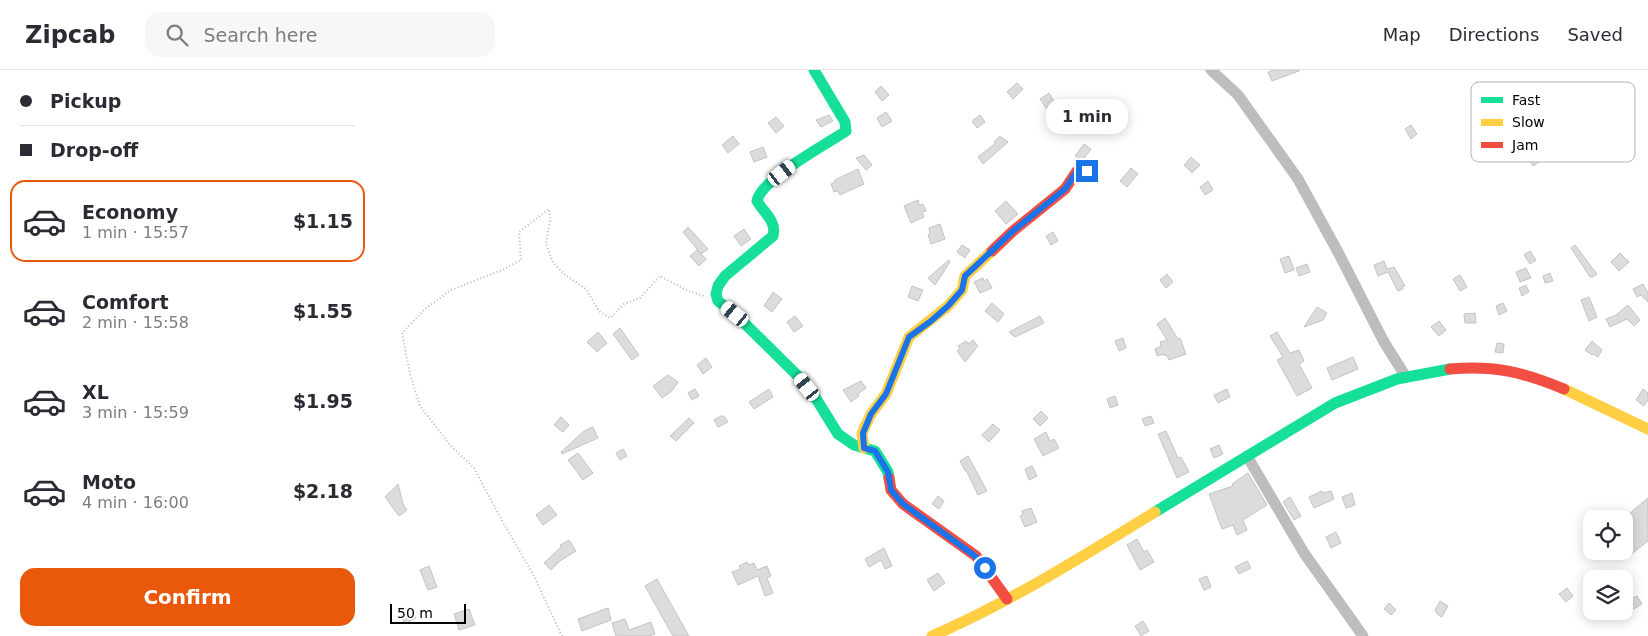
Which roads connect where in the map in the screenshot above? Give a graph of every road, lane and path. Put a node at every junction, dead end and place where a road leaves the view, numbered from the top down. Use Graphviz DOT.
graph roads {
  1 [pos="814,70"];
  2 [pos="1211,70"];
  3 [pos="1087,171"];
  4 [pos="718,301"];
  5 [pos="1407,377"];
  6 [pos="1648,429"];
  7 [pos="864,448"];
  8 [pos="1247,456"];
  9 [pos="1007,599"];
  10 [pos="562,636"];
  11 [pos="933,636"];
  12 [pos="1363,636"];
  1 -- 4 [label="street"];
  2 -- 5 [label="street"];
  3 -- 7 [label="street"];
  4 -- 7 [label="street"];
  4 -- 10 [label="path"];
  5 -- 6 [label="street"];
  5 -- 8 [label="street"];
  7 -- 9 [label="street"];
  8 -- 9 [label="street"];
  8 -- 12 [label="street"];
  9 -- 11 [label="street"];
}
